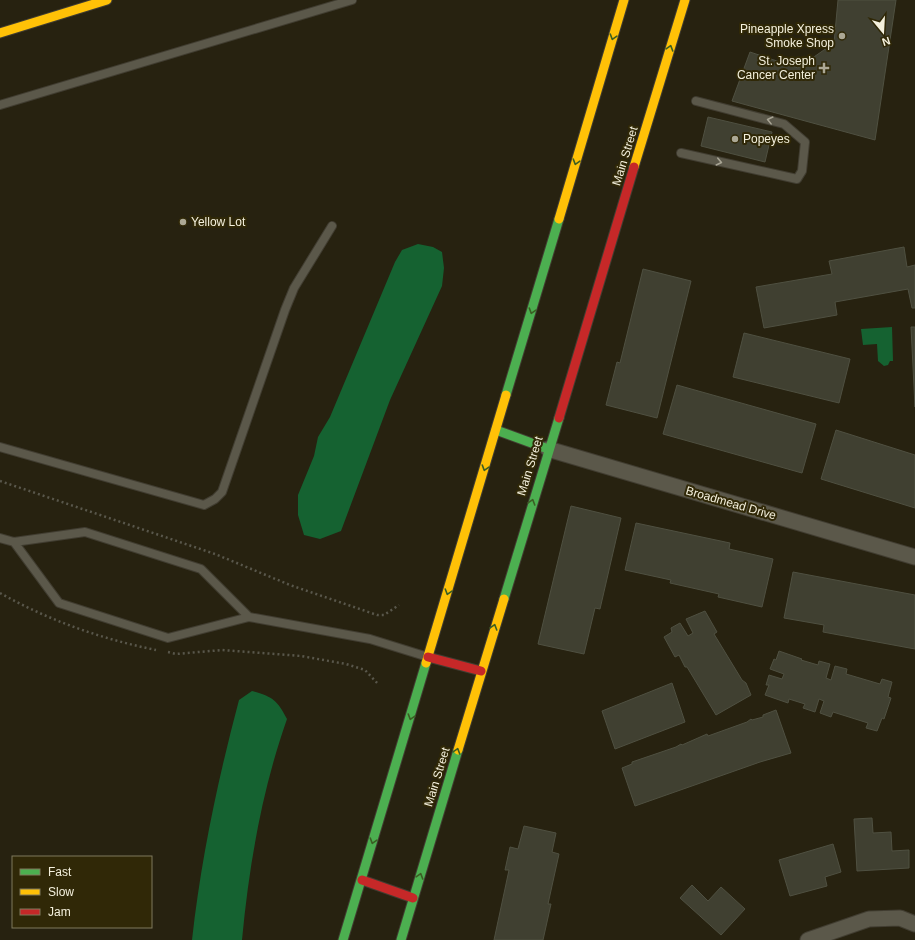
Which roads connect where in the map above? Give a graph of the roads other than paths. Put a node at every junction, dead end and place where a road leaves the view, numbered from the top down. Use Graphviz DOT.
graph roads {
  1 [pos="107,0"];
  2 [pos="352,0"];
  3 [pos="624,0"];
  4 [pos="685,0"];
  5 [pos="0,33"];
  6 [pos="696,101"];
  7 [pos="0,106"];
  8 [pos="681,153"];
  9 [pos="332,226"];
  10 [pos="496,430"];
  11 [pos="0,447"];
  12 [pos="548,449"];
  13 [pos="0,538"];
  14 [pos="14,542"];
  15 [pos="915,557"];
  16 [pos="249,617"];
  17 [pos="428,657"];
  18 [pos="481,671"];
  19 [pos="362,880"];
  20 [pos="413,898"];
  21 [pos="915,924"];
  22 [pos="343,940"];
  23 [pos="401,940"];
  24 [pos="808,940"];
  1 -- 5 [label="main road"];
  2 -- 7 [label="lane"];
  3 -- 10 [label="main road, one-way"];
  12 -- 4 [label="main road, Main Street, one-way"];
  8 -- 6 [label="lane, one-way"];
  9 -- 11 [label="lane"];
  10 -- 12 [label="main road"];
  10 -- 17 [label="main road, one-way"];
  12 -- 15 [label="street, Broadmead Drive"];
  18 -- 12 [label="main road, Main Street, one-way"];
  13 -- 14 [label="lane"];
  14 -- 16 [label="lane"];
  14 -- 16 [label="lane"];
  16 -- 17 [label="lane"];
  17 -- 18 [label="main road"];
  17 -- 19 [label="main road, one-way"];
  20 -- 18 [label="main road, Main Street, one-way"];
  19 -- 20 [label="main road"];
  19 -- 22 [label="main road"];
  20 -- 23 [label="main road, Main Street"];
  21 -- 24 [label="street"];
}
